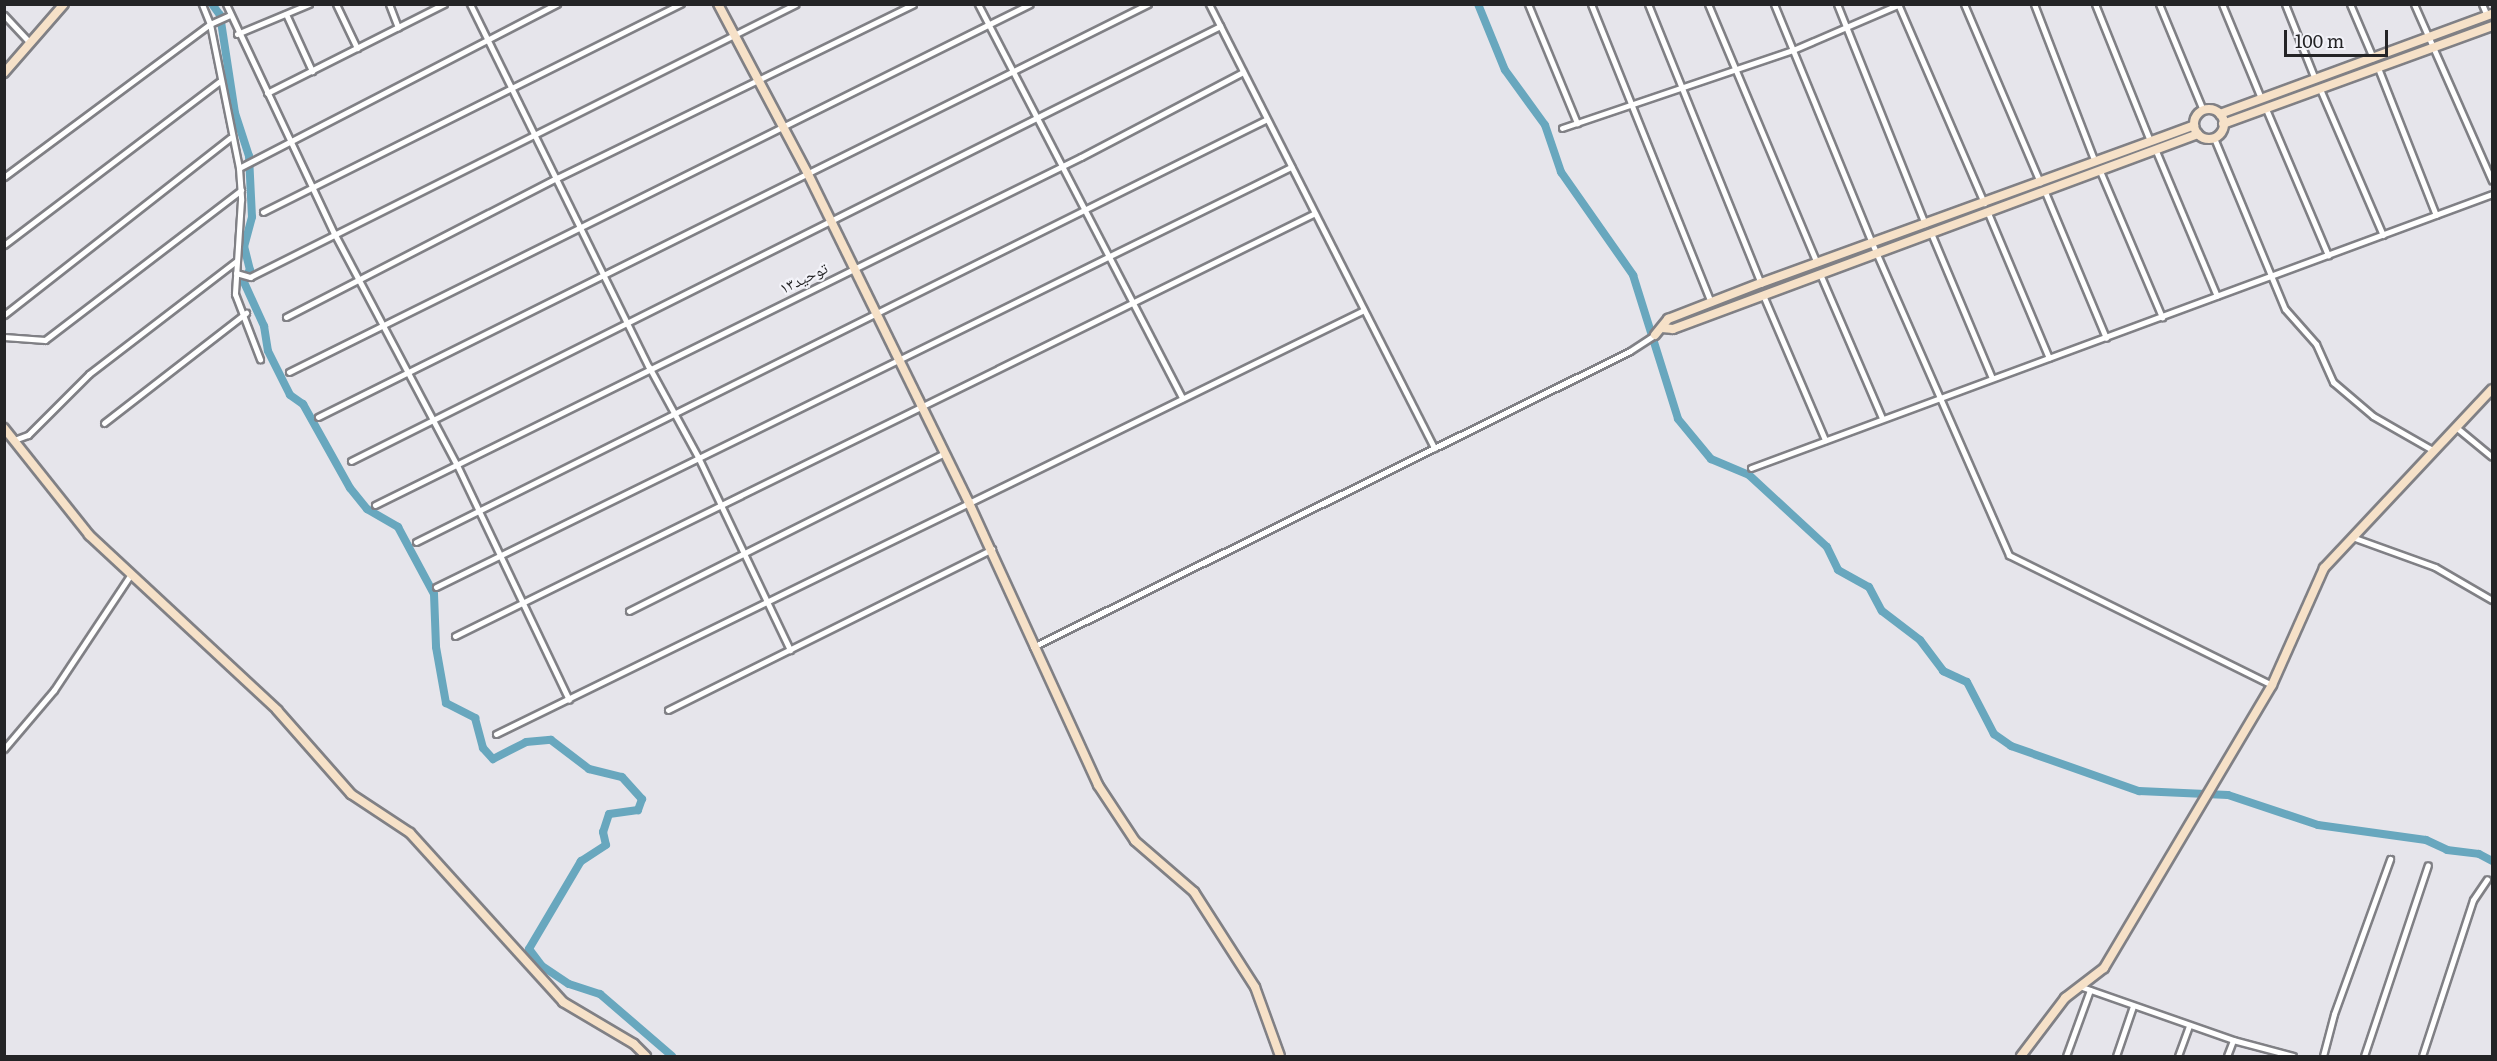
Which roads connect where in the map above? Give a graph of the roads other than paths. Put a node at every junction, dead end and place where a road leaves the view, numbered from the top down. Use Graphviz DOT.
graph roads {
  1 [pos="64,4"];
  2 [pos="202,4"];
  3 [pos="226,4"];
  4 [pos="309,4"];
  5 [pos="336,4"];
  6 [pos="389,4"];
  7 [pos="444,4"];
  8 [pos="470,4"];
  9 [pos="557,4"];
  10 [pos="681,4"];
  11 [pos="718,4"];
  12 [pos="796,4"];
  13 [pos="913,4"];
  14 [pos="978,4"];
  15 [pos="1030,4"];
  16 [pos="1148,4"];
  17 [pos="1209,4"];
  18 [pos="1528,4"];
  19 [pos="1591,4"];
  20 [pos="1648,4"];
  21 [pos="1708,4"];
  22 [pos="1774,4"];
  23 [pos="1836,4"];
  24 [pos="1964,4"];
  25 [pos="2034,4"];
  26 [pos="2095,4"];
  27 [pos="2159,4"];
  28 [pos="2222,4"];
  29 [pos="2285,4"];
  30 [pos="2350,4"];
  31 [pos="2414,4"];
  32 [pos="2482,4"];
  33 [pos="1899,5"];
  34 [pos="286,14"];
  35 [pos="4,15"];
  36 [pos="230,15"];
  37 [pos="2490,15"];
  38 [pos="210,24"];
  39 [pos="988,26"];
  40 [pos="1220,26"];
  41 [pos="1846,26"];
  42 [pos="398,27"];
  43 [pos="2491,30"];
  44 [pos="237,34"];
  45 [pos="733,36"];
  46 [pos="2428,38"];
  47 [pos="488,39"];
  48 [pos="30,43"];
  49 [pos="357,48"];
  50 [pos="2433,49"];
  51 [pos="1793,50"];
  52 [pos="2373,58"];
  53 [pos="2378,68"];
  54 [pos="1735,69"];
  55 [pos="312,71"];
  56 [pos="1243,72"];
  57 [pos="4,73"];
  58 [pos="1012,74"];
  59 [pos="2315,79"];
  60 [pos="219,82"];
  61 [pos="757,82"];
  62 [pos="1683,88"];
  63 [pos="2320,89"];
  64 [pos="512,90"];
  65 [pos="267,93"];
  66 [pos="2261,98"];
  67 [pos="1632,103"];
  68 [pos="2266,109"];
  69 [pos="2203,110"];
  70 [pos="2220,114"];
  71 [pos="1036,117"];
  72 [pos="1267,119"];
  73 [pos="1577,123"];
  74 [pos="2223,124"];
  75 [pos="2194,125"];
  76 [pos="782,128"];
  77 [pos="1562,128"];
  78 [pos="532,134"];
  79 [pos="2198,134"];
  80 [pos="230,138"];
  81 [pos="2214,138"];
  82 [pos="290,139"];
  83 [pos="2150,141"];
  84 [pos="2156,151"];
  85 [pos="2095,162"];
  86 [pos="1062,165"];
  87 [pos="1291,167"];
  88 [pos="239,168"];
  89 [pos="2100,171"];
  90 [pos="808,174"];
  91 [pos="4,177"];
  92 [pos="556,178"];
  93 [pos="2493,181"];
  94 [pos="2040,183"];
  95 [pos="314,186"];
  96 [pos="241,190"];
  97 [pos="2045,192"];
  98 [pos="2493,194"];
  99 [pos="1984,203"];
  100 [pos="1085,210"];
  101 [pos="263,212"];
  102 [pos="1315,213"];
  103 [pos="1988,213"];
  104 [pos="2436,215"];
  105 [pos="831,220"];
  106 [pos="1926,224"];
  107 [pos="580,228"];
  108 [pos="334,233"];
  109 [pos="1931,233"];
  110 [pos="2383,235"];
  111 [pos="1872,243"];
  112 [pos="4,245"];
  113 [pos="1876,253"];
  114 [pos="2328,255"];
  115 [pos="1109,256"];
  116 [pos="236,261"];
  117 [pos="1817,263"];
  118 [pos="854,267"];
  119 [pos="236,273"];
  120 [pos="603,274"];
  121 [pos="1820,274"];
  122 [pos="2274,276"];
  123 [pos="360,279"];
  124 [pos="1761,283"];
  125 [pos="1763,295"];
  126 [pos="2217,296"];
  127 [pos="1133,301"];
  128 [pos="1711,303"];
  129 [pos="1364,310"];
  130 [pos="246,314"];
  131 [pos="877,314"];
  132 [pos="4,315"];
  133 [pos="286,317"];
  134 [pos="2162,317"];
  135 [pos="629,322"];
  136 [pos="384,325"];
  137 [pos="1662,328"];
  138 [pos="1655,335"];
  139 [pos="4,337"];
  140 [pos="2106,338"];
  141 [pos="260,358"];
  142 [pos="2049,358"];
  143 [pos="899,360"];
  144 [pos="649,367"];
  145 [pos="290,372"];
  146 [pos="407,373"];
  147 [pos="1992,378"];
  148 [pos="2493,389"];
  149 [pos="1939,396"];
  150 [pos="1182,398"];
  151 [pos="922,405"];
  152 [pos="674,413"];
  153 [pos="318,417"];
  154 [pos="1882,418"];
  155 [pos="432,420"];
  156 [pos="104,423"];
  157 [pos="4,428"];
  158 [pos="2457,428"];
  159 [pos="14,440"];
  160 [pos="1825,440"];
  161 [pos="1434,448"];
  162 [pos="2434,451"];
  163 [pos="945,453"];
  164 [pos="699,457"];
  165 [pos="2493,457"];
  166 [pos="351,461"];
  167 [pos="457,465"];
  168 [pos="1751,468"];
  169 [pos="969,503"];
  170 [pos="375,505"];
  171 [pos="722,505"];
  172 [pos="478,512"];
  173 [pos="2350,536"];
  174 [pos="416,542"];
  175 [pos="992,549"];
  176 [pos="744,552"];
  177 [pos="500,556"];
  178 [pos="131,574"];
  179 [pos="436,587"];
  180 [pos="2493,600"];
  181 [pos="768,602"];
  182 [pos="523,604"];
  183 [pos="629,611"];
  184 [pos="455,636"];
  185 [pos="1032,647"];
  186 [pos="790,650"];
  187 [pos="2272,685"];
  188 [pos="569,700"];
  189 [pos="668,710"];
  190 [pos="496,734"];
  191 [pos="4,749"];
  192 [pos="2390,859"];
  193 [pos="2428,865"];
  194 [pos="2487,879"];
  195 [pos="2086,988"];
  196 [pos="2133,1006"];
  197 [pos="2189,1025"];
  198 [pos="2233,1040"];
  199 [pos="646,1056"];
  200 [pos="1280,1056"];
  201 [pos="2021,1056"];
  202 [pos="2066,1056"];
  203 [pos="2115,1056"];
  204 [pos="2178,1056"];
  205 [pos="2227,1056"];
  206 [pos="2293,1056"];
  207 [pos="2323,1056"];
  208 [pos="2364,1056"];
  209 [pos="2422,1056"];
  1 -- 48 [label="street"];
  2 -- 38 [label="street"];
  3 -- 36 [label="street"];
  4 -- 34 [label="street"];
  5 -- 49 [label="street"];
  6 -- 42 [label="street"];
  7 -- 42 [label="street"];
  8 -- 47 [label="street"];
  9 -- 47 [label="street"];
  10 -- 64 [label="street"];
  11 -- 45 [label="street"];
  12 -- 45 [label="street"];
  13 -- 61 [label="street"];
  14 -- 39 [label="street"];
  15 -- 39 [label="street"];
  16 -- 58 [label="street"];
  17 -- 40 [label="street"];
  18 -- 73 [label="street"];
  19 -- 67 [label="street"];
  20 -- 62 [label="street"];
  21 -- 54 [label="street"];
  22 -- 51 [label="street"];
  23 -- 41 [label="street"];
  24 -- 94 [label="street"];
  25 -- 85 [label="street"];
  26 -- 83 [label="street"];
  27 -- 69 [label="street"];
  28 -- 66 [label="street"];
  29 -- 59 [label="street"];
  30 -- 52 [label="street"];
  31 -- 46 [label="street"];
  32 -- 37 [label="street"];
  33 -- 41 [label="street"];
  33 -- 99 [label="street"];
  34 -- 44 [label="street"];
  34 -- 55 [label="street"];
  35 -- 48 [label="street"];
  36 -- 38 [label="street"];
  36 -- 44 [label="street"];
  37 -- 46 [label="street"];
  38 -- 60 [label="street"];
  38 -- 91 [label="street"];
  39 -- 58 [label="street"];
  39 -- 76 [label="street"];
  40 -- 56 [label="street"];
  40 -- 71 [label="street"];
  41 -- 51 [label="street"];
  41 -- 106 [label="street"];
  42 -- 49 [label="street"];
  43 -- 50 [label="street"];
  44 -- 65 [label="street"];
  45 -- 61 [label="street"];
  45 -- 78 [label="street"];
  46 -- 50 [label="street"];
  46 -- 52 [label="street"];
  47 -- 64 [label="street"];
  47 -- 82 [label="street"];
  48 -- 57 [label="street"];
  49 -- 55 [label="street"];
  50 -- 53 [label="street"];
  50 -- 93 [label="street"];
  51 -- 54 [label="street"];
  51 -- 111 [label="street"];
  52 -- 59 [label="street"];
  53 -- 63 [label="street"];
  53 -- 104 [label="street"];
  54 -- 62 [label="street"];
  54 -- 117 [label="street"];
  55 -- 65 [label="street"];
  56 -- 72 [label="street"];
  56 -- 86 [label="street, توحید۱۳"];
  58 -- 71 [label="street"];
  58 -- 90 [label="street"];
  59 -- 66 [label="street"];
  60 -- 80 [label="street"];
  60 -- 112 [label="street"];
  61 -- 76 [label="street"];
  61 -- 92 [label="street"];
  62 -- 67 [label="street"];
  62 -- 124 [label="street"];
  63 -- 68 [label="street"];
  63 -- 110 [label="street"];
  64 -- 78 [label="street"];
  64 -- 95 [label="street"];
  65 -- 82 [label="street"];
  66 -- 70 [label="street"];
  67 -- 73 [label="street"];
  67 -- 128 [label="street"];
  68 -- 74 [label="street"];
  68 -- 114 [label="street"];
  69 -- 70 [label="street"];
  69 -- 75 [label="street"];
  70 -- 74 [label="street"];
  71 -- 86 [label="street"];
  71 -- 105 [label="street"];
  72 -- 87 [label="street"];
  72 -- 100 [label="street"];
  73 -- 77 [label="street"];
  74 -- 81 [label="street"];
  75 -- 79 [label="street"];
  75 -- 83 [label="street"];
  76 -- 90 [label="street"];
  76 -- 107 [label="street"];
  78 -- 92 [label="street"];
  78 -- 108 [label="street"];
  79 -- 81 [label="street"];
  79 -- 84 [label="street"];
  80 -- 88 [label="street"];
  80 -- 132 [label="street"];
  81 -- 122 [label="street"];
  82 -- 88 [label="street"];
  82 -- 95 [label="street"];
  83 -- 85 [label="street"];
  84 -- 89 [label="street"];
  84 -- 126 [label="street"];
  85 -- 94 [label="street"];
  86 -- 100 [label="street"];
  86 -- 118 [label="street, توحید۱۳"];
  87 -- 102 [label="street"];
  87 -- 115 [label="street"];
  88 -- 96 [label="street"];
  89 -- 97 [label="street"];
  89 -- 134 [label="street"];
  90 -- 105 [label="street"];
  90 -- 120 [label="street"];
  92 -- 107 [label="street"];
  92 -- 123 [label="street"];
  94 -- 99 [label="street"];
  95 -- 101 [label="street"];
  95 -- 108 [label="street"];
  96 -- 116 [label="street"];
  96 -- 139 [label="street"];
  97 -- 103 [label="street"];
  97 -- 140 [label="street"];
  98 -- 104 [label="street"];
  99 -- 106 [label="street"];
  100 -- 115 [label="street"];
  100 -- 131 [label="street"];
  102 -- 127 [label="street"];
  102 -- 129 [label="street"];
  103 -- 109 [label="street"];
  103 -- 142 [label="street"];
  104 -- 110 [label="street"];
  105 -- 118 [label="street"];
  105 -- 135 [label="street"];
  106 -- 111 [label="street"];
  107 -- 120 [label="street"];
  107 -- 136 [label="street"];
  108 -- 119 [label="street"];
  108 -- 123 [label="street"];
  109 -- 113 [label="street"];
  109 -- 147 [label="street"];
  110 -- 114 [label="street"];
  111 -- 113 [label="street"];
  111 -- 117 [label="street"];
  113 -- 121 [label="street"];
  113 -- 149 [label="street"];
  114 -- 122 [label="street"];
  115 -- 127 [label="street"];
  115 -- 143 [label="street"];
  116 -- 119 [label="street"];
  116 -- 159 [label="street"];
  117 -- 124 [label="street"];
  118 -- 131 [label="street"];
  118 -- 144 [label="street, توحید۱۳"];
  119 -- 130 [label="street"];
  120 -- 135 [label="street"];
  120 -- 146 [label="street"];
  121 -- 125 [label="street"];
  121 -- 154 [label="street"];
  122 -- 126 [label="street"];
  122 -- 162 [label="street"];
  123 -- 133 [label="street"];
  123 -- 136 [label="street"];
  124 -- 128 [label="street"];
  125 -- 137 [label="street"];
  125 -- 160 [label="street"];
  126 -- 134 [label="street"];
  127 -- 150 [label="street"];
  127 -- 151 [label="street"];
  128 -- 137 [label="street"];
  129 -- 150 [label="street"];
  129 -- 161 [label="street"];
  130 -- 141 [label="street"];
  130 -- 156 [label="street"];
  131 -- 143 [label="street"];
  131 -- 152 [label="street"];
  134 -- 140 [label="street"];
  135 -- 144 [label="street"];
  135 -- 155 [label="street"];
  136 -- 145 [label="street"];
  136 -- 146 [label="street"];
  137 -- 138 [label="street"];
  138 -- 161 [label="street"];
  140 -- 142 [label="street"];
  142 -- 147 [label="street"];
  143 -- 151 [label="street"];
  143 -- 164 [label="street"];
  144 -- 152 [label="street"];
  144 -- 167 [label="street, توحید۱۳"];
  146 -- 153 [label="street"];
  146 -- 155 [label="street"];
  147 -- 149 [label="street"];
  148 -- 158 [label="street"];
  149 -- 154 [label="street"];
  149 -- 187 [label="street"];
  150 -- 169 [label="street"];
  151 -- 163 [label="street"];
  151 -- 171 [label="street"];
  152 -- 164 [label="street"];
  152 -- 172 [label="street"];
  154 -- 160 [label="street"];
  155 -- 166 [label="street"];
  155 -- 167 [label="street"];
  157 -- 159 [label="street"];
  158 -- 162 [label="street"];
  158 -- 165 [label="street"];
  159 -- 178 [label="street"];
  160 -- 168 [label="street"];
  161 -- 185 [label="street"];
  162 -- 173 [label="street"];
  163 -- 169 [label="street"];
  163 -- 176 [label="street"];
  164 -- 171 [label="street"];
  164 -- 177 [label="street"];
  167 -- 170 [label="street, توحید۱۳"];
  167 -- 172 [label="street"];
  169 -- 175 [label="street"];
  169 -- 181 [label="street"];
  171 -- 176 [label="street"];
  171 -- 182 [label="street"];
  172 -- 174 [label="street"];
  172 -- 177 [label="street"];
  173 -- 180 [label="street"];
  173 -- 187 [label="street"];
  175 -- 185 [label="street"];
  175 -- 186 [label="street"];
  176 -- 181 [label="street"];
  176 -- 183 [label="street"];
  177 -- 179 [label="street"];
  177 -- 182 [label="street"];
  178 -- 191 [label="street"];
  178 -- 199 [label="street"];
  181 -- 186 [label="street"];
  181 -- 188 [label="street"];
  182 -- 184 [label="street"];
  182 -- 188 [label="street"];
  185 -- 200 [label="street"];
  186 -- 189 [label="street"];
  187 -- 195 [label="street"];
  188 -- 190 [label="street"];
  192 -- 207 [label="street"];
  193 -- 208 [label="street"];
  194 -- 209 [label="street"];
  195 -- 196 [label="street"];
  195 -- 201 [label="street"];
  195 -- 202 [label="street"];
  196 -- 197 [label="street"];
  196 -- 203 [label="street"];
  197 -- 198 [label="street"];
  197 -- 204 [label="street"];
  198 -- 205 [label="street"];
  198 -- 206 [label="street"];
}
